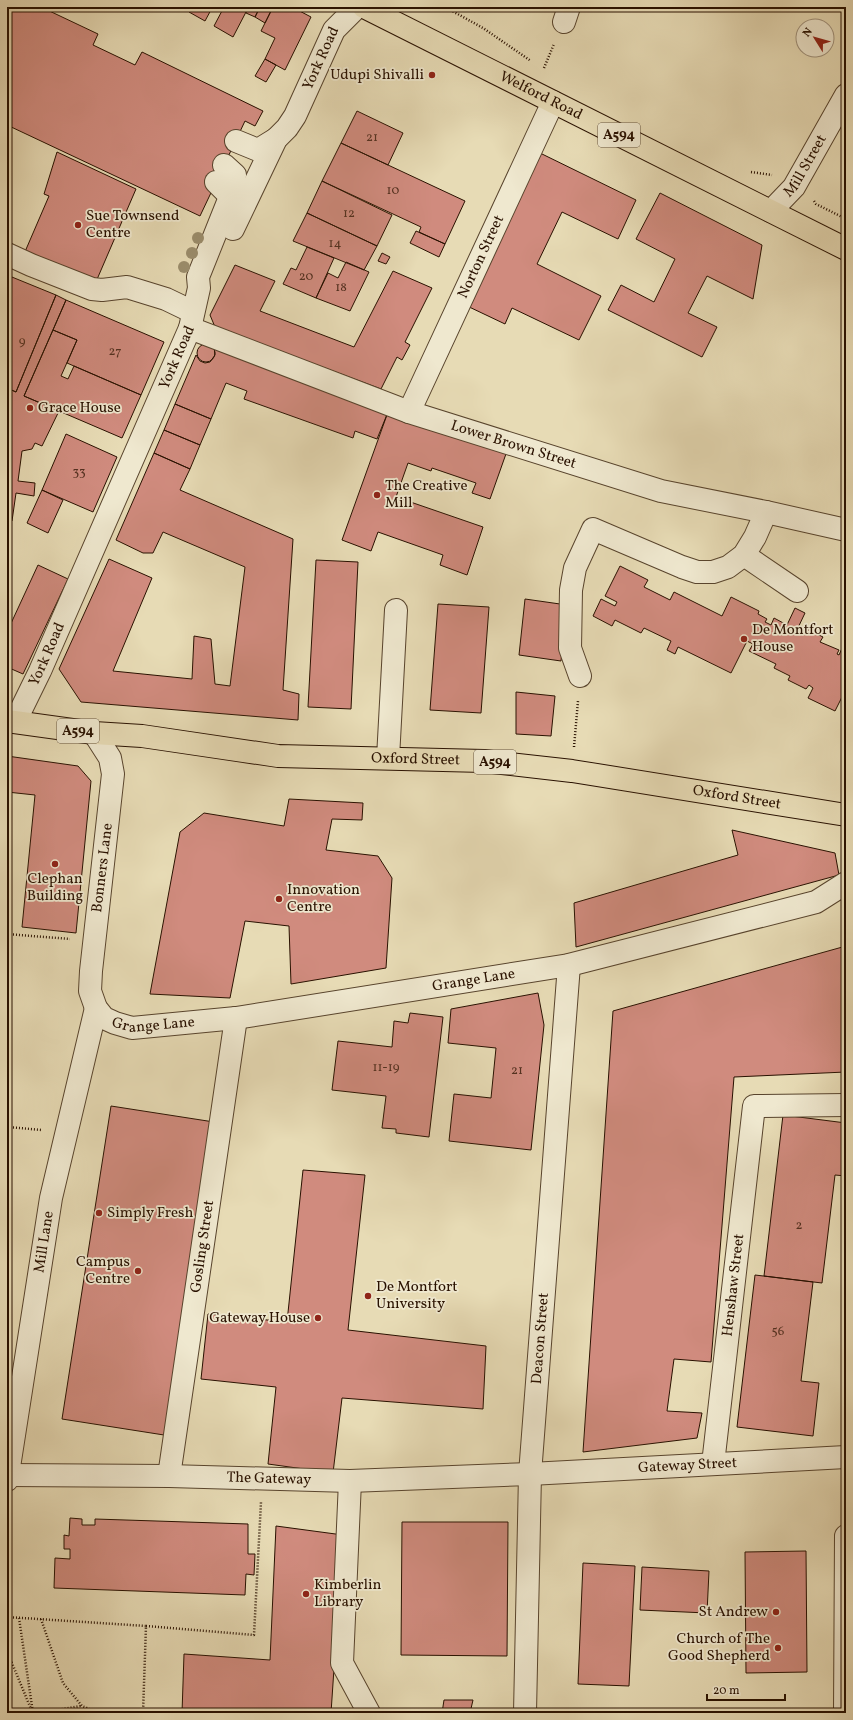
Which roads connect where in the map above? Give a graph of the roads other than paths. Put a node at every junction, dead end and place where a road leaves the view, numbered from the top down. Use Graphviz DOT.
graph roads {
  1 [pos="357,7"];
  2 [pos="364,7"];
  3 [pos="846,95"];
  4 [pos="552,102"];
  5 [pos="239,134"];
  6 [pos="276,138"];
  7 [pos="224,181"];
  8 [pos="771,210"];
  9 [pos="846,249"];
  10 [pos="7,254"];
  11 [pos="199,288"];
  12 [pos="192,320"];
  13 [pos="409,412"];
  14 [pos="766,512"];
  15 [pos="846,530"];
  16 [pos="744,555"];
  17 [pos="797,590"];
  18 [pos="396,610"];
  19 [pos="580,676"];
  20 [pos="11,721"];
  21 [pos="94,733"];
  22 [pos="388,758"];
  23 [pos="846,815"];
  24 [pos="846,883"];
  25 [pos="569,965"];
  26 [pos="96,1008"];
  27 [pos="236,1018"];
  28 [pos="846,1105"];
  29 [pos="846,1458"];
  30 [pos="713,1464"];
  31 [pos="530,1474"];
  32 [pos="7,1475"];
  33 [pos="160,1476"];
  34 [pos="7,1480"];
  35 [pos="350,1481"];
  36 [pos="846,1536"];
  37 [pos="525,1704"];
  38 [pos="369,1713"];
  39 [pos="845,1713"];
  1 -- 6 [label="street, York Road"];
  2 -- 4 [label="main road, Welford Road / A594"];
  3 -- 8 [label="street, Mill Street"];
  4 -- 8 [label="main road, Welford Road / A594"];
  4 -- 13 [label="street, Norton Street"];
  5 -- 6 [label="street"];
  6 -- 11 [label="street, York Road"];
  7 -- 11 [label="street"];
  8 -- 9 [label="main road, Welford Road / A594"];
  10 -- 12 [label="street, Lower Brown Street"];
  11 -- 12 [label="street, York Road"];
  12 -- 13 [label="street, Lower Brown Street"];
  12 -- 20 [label="street, York Road"];
  13 -- 14 [label="street, Lower Brown Street"];
  14 -- 15 [label="street, Lower Brown Street"];
  14 -- 16 [label="street"];
  16 -- 17 [label="street"];
  16 -- 19 [label="street"];
  18 -- 22 [label="street"];
  20 -- 21 [label="main road, Oxford Street / A594"];
  21 -- 22 [label="main road, Oxford Street / A594"];
  21 -- 26 [label="street, Bonners Lane"];
  22 -- 23 [label="main road, Oxford Street / A594"];
  24 -- 25 [label="street, Grange Lane"];
  25 -- 27 [label="street, Grange Lane"];
  25 -- 31 [label="street, Deacon Street"];
  26 -- 27 [label="street, Grange Lane"];
  26 -- 32 [label="street, Mill Lane"];
  27 -- 33 [label="street, Gosling Street"];
  28 -- 30 [label="street, Henshaw Street"];
  29 -- 30 [label="street, Gateway Street"];
  30 -- 31 [label="street, Gateway Street"];
  31 -- 35 [label="street, The Gateway"];
  31 -- 37 [label="street, Deacon Street"];
  32 -- 33 [label="street, The Gateway"];
  32 -- 34 [label="street, Mill Lane"];
  33 -- 35 [label="street, The Gateway"];
  35 -- 38 [label="street"];
  36 -- 39 [label="street"];
}
